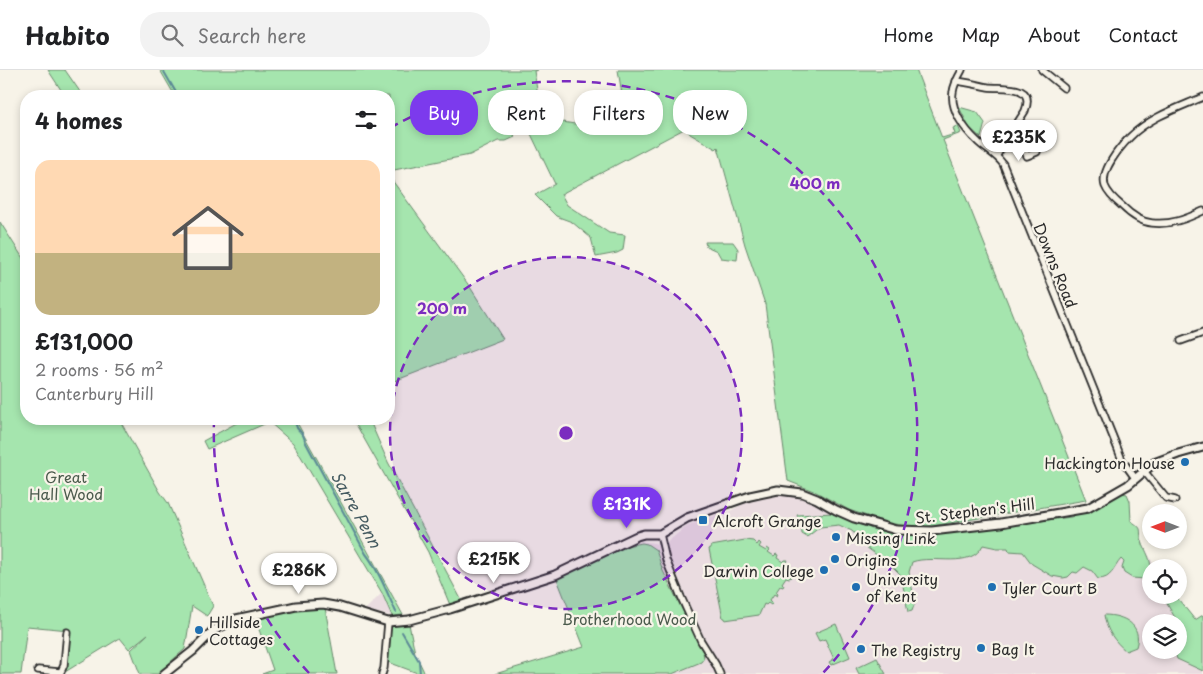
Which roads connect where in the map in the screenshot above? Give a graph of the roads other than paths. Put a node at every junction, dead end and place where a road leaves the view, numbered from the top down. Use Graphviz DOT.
graph roads {
  1 [pos="962,70"];
  2 [pos="1042,70"];
  3 [pos="956,81"];
  4 [pos="1061,87"];
  5 [pos="1203,97"];
  6 [pos="1013,130"];
  7 [pos="1037,152"];
  8 [pos="997,155"];
  9 [pos="1203,211"];
  10 [pos="1203,333"];
  11 [pos="1181,341"];
  12 [pos="1203,447"];
  13 [pos="1144,471"];
  14 [pos="1135,478"];
  15 [pos="1176,500"];
  16 [pos="660,534"];
  17 [pos="388,622"];
  18 [pos="67,632"];
  19 [pos="38,670"];
  20 [pos="60,673"];
  21 [pos="164,674"];
  22 [pos="382,674"];
  23 [pos="720,674"];
  1 -- 3 [label="street, Downs Road"];
  2 -- 4 [label="street"];
  3 -- 6 [label="street"];
  3 -- 8 [label="street, Downs Road"];
  5 -- 9 [label="street"];
  6 -- 7 [label="street"];
  6 -- 8 [label="street"];
  8 -- 14 [label="street, Downs Road"];
  10 -- 11 [label="street"];
  12 -- 13 [label="street, St. Stephen's Hill"];
  13 -- 14 [label="street, St. Stephen's Hill"];
  13 -- 15 [label="street"];
  14 -- 16 [label="street, St. Stephen's Hill"];
  16 -- 17 [label="street"];
  16 -- 23 [label="street"];
  17 -- 21 [label="street"];
  17 -- 22 [label="street"];
  18 -- 20 [label="street"];
  19 -- 20 [label="street"];
}
